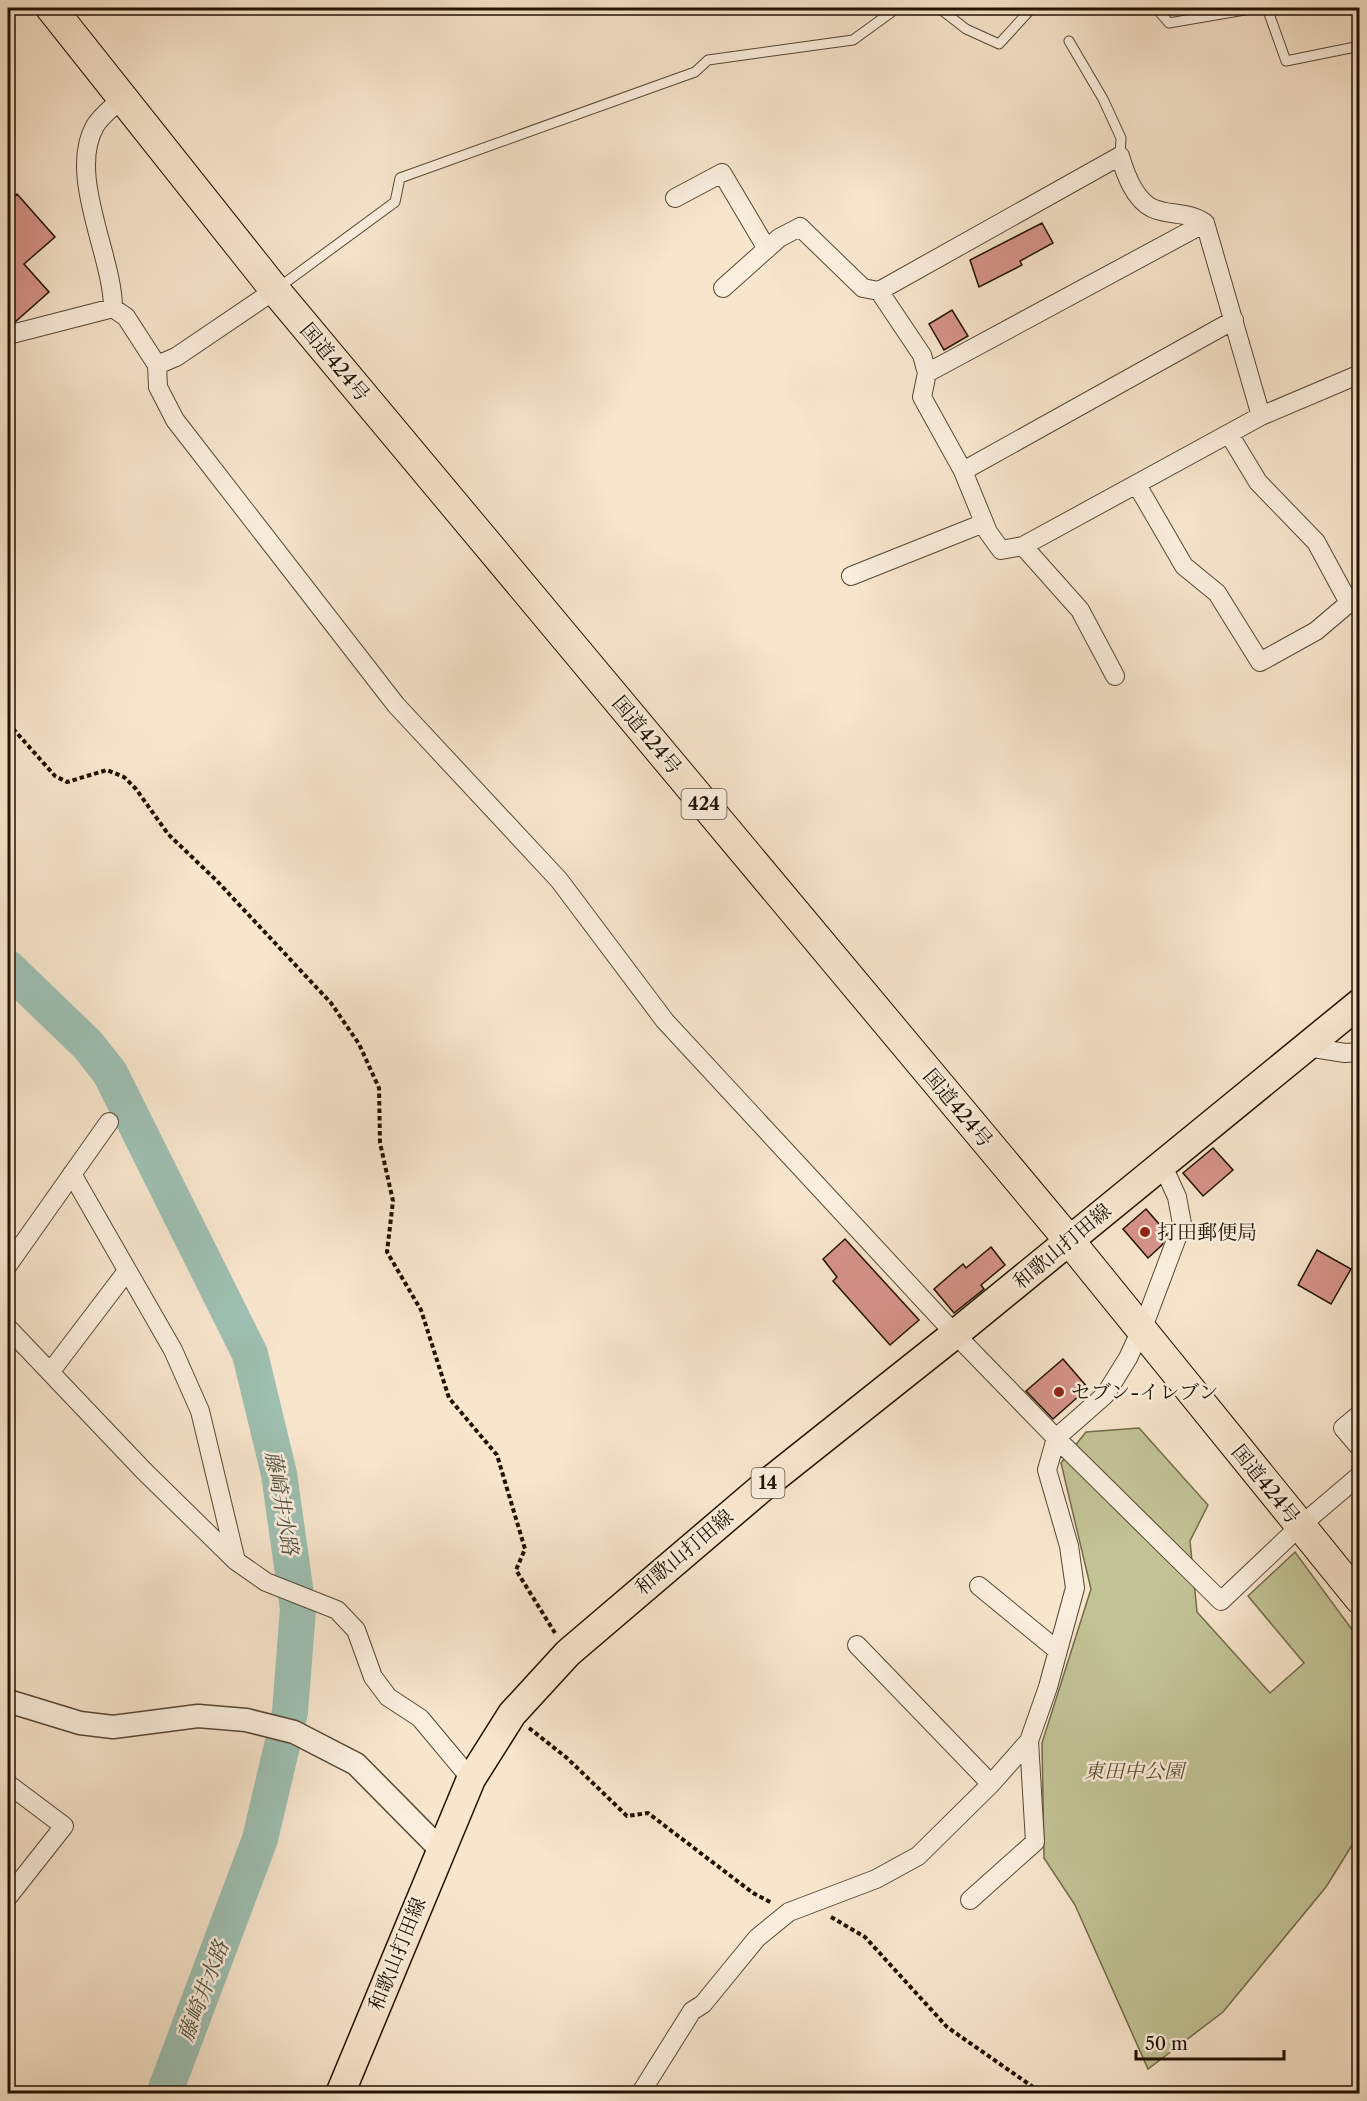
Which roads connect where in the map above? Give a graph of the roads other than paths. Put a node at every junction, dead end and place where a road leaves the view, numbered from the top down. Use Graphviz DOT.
graph roads {
  1 [pos="51,8"];
  2 [pos="897,8"];
  3 [pos="939,8"];
  4 [pos="1032,8"];
  5 [pos="1156,8"];
  6 [pos="1256,8"];
  7 [pos="1266,8"];
  8 [pos="1069,41"];
  9 [pos="1359,46"];
  10 [pos="121,99"];
  11 [pos="1120,156"];
  12 [pos="675,198"];
  13 [pos="1205,223"];
  14 [pos="767,249"];
  15 [pos="723,288"];
  16 [pos="275,290"];
  17 [pos="879,291"];
  18 [pos="113,308"];
  19 [pos="1234,320"];
  20 [pos="8,335"];
  21 [pos="157,365"];
  22 [pos="927,373"];
  23 [pos="1359,374"];
  24 [pos="1261,416"];
  25 [pos="1229,434"];
  26 [pos="963,471"];
  27 [pos="1137,485"];
  28 [pos="984,523"];
  29 [pos="1023,546"];
  30 [pos="851,576"];
  31 [pos="1115,676"];
  32 [pos="1359,1003"];
  33 [pos="1307,1047"];
  34 [pos="1359,1052"];
  35 [pos="109,1122"];
  36 [pos="1162,1164"];
  37 [pos="72,1174"];
  38 [pos="1068,1239"];
  39 [pos="8,1265"];
  40 [pos="127,1271"];
  41 [pos="8,1328"];
  42 [pos="1142,1330"];
  43 [pos="955,1334"];
  44 [pos="51,1371"];
  45 [pos="1359,1414"];
  46 [pos="1056,1438"];
  47 [pos="1359,1448"];
  48 [pos="1359,1475"];
  49 [pos="1300,1526"];
  50 [pos="236,1561"];
  51 [pos="979,1586"];
  52 [pos="1359,1599"];
  53 [pos="857,1645"];
  54 [pos="1057,1650"];
  55 [pos="8,1701"];
  56 [pos="1029,1741"];
  57 [pos="471,1779"];
  58 [pos="8,1784"];
  59 [pos="991,1784"];
  60 [pos="440,1849"];
  61 [pos="8,1897"];
  62 [pos="970,1900"];
  63 [pos="340,2094"];
  64 [pos="640,2094"];
  1 -- 10 [label="highway, 国道424号 / 424"];
  2 -- 16 [label="lane"];
  3 -- 4 [label="lane"];
  5 -- 6 [label="lane"];
  7 -- 9 [label="lane"];
  8 -- 11 [label="lane"];
  10 -- 16 [label="highway, 国道424号 / 424"];
  10 -- 18 [label="street"];
  11 -- 13 [label="street"];
  11 -- 17 [label="street"];
  12 -- 14 [label="street"];
  13 -- 19 [label="street"];
  13 -- 22 [label="street"];
  14 -- 15 [label="street"];
  14 -- 17 [label="street"];
  16 -- 21 [label="street"];
  16 -- 38 [label="highway, 国道424号 / 424"];
  17 -- 22 [label="street"];
  18 -- 20 [label="street"];
  18 -- 21 [label="street"];
  19 -- 24 [label="street"];
  19 -- 26 [label="street"];
  21 -- 43 [label="street"];
  22 -- 26 [label="street"];
  23 -- 24 [label="street"];
  24 -- 25 [label="street"];
  25 -- 27 [label="street"];
  25 -- 27 [label="street"];
  26 -- 28 [label="street"];
  27 -- 29 [label="street"];
  28 -- 29 [label="street"];
  28 -- 30 [label="street"];
  29 -- 31 [label="street"];
  32 -- 33 [label="main road, 和歌山打田線 / 14"];
  33 -- 34 [label="street"];
  33 -- 36 [label="main road, 和歌山打田線 / 14"];
  35 -- 37 [label="street"];
  36 -- 38 [label="main road, 和歌山打田線 / 14"];
  36 -- 42 [label="street"];
  37 -- 39 [label="street"];
  37 -- 40 [label="street"];
  38 -- 42 [label="highway, 国道424号 / 424"];
  38 -- 43 [label="main road, 和歌山打田線 / 14"];
  40 -- 44 [label="street"];
  40 -- 50 [label="street"];
  41 -- 44 [label="street"];
  42 -- 46 [label="street"];
  42 -- 49 [label="highway, 国道424号 / 424"];
  43 -- 46 [label="street"];
  43 -- 57 [label="main road, 和歌山打田線 / 14"];
  44 -- 50 [label="street"];
  45 -- 47 [label="street"];
  46 -- 49 [label="street"];
  46 -- 54 [label="street"];
  48 -- 49 [label="street"];
  49 -- 52 [label="highway, 国道424号 / 424"];
  50 -- 57 [label="street"];
  51 -- 54 [label="street"];
  53 -- 59 [label="street"];
  54 -- 56 [label="street"];
  55 -- 60 [label="street"];
  56 -- 59 [label="street"];
  56 -- 62 [label="street"];
  57 -- 60 [label="main road, 和歌山打田線 / 14"];
  58 -- 61 [label="street"];
  59 -- 64 [label="street"];
  60 -- 63 [label="main road, 和歌山打田線 / 14"];
}
